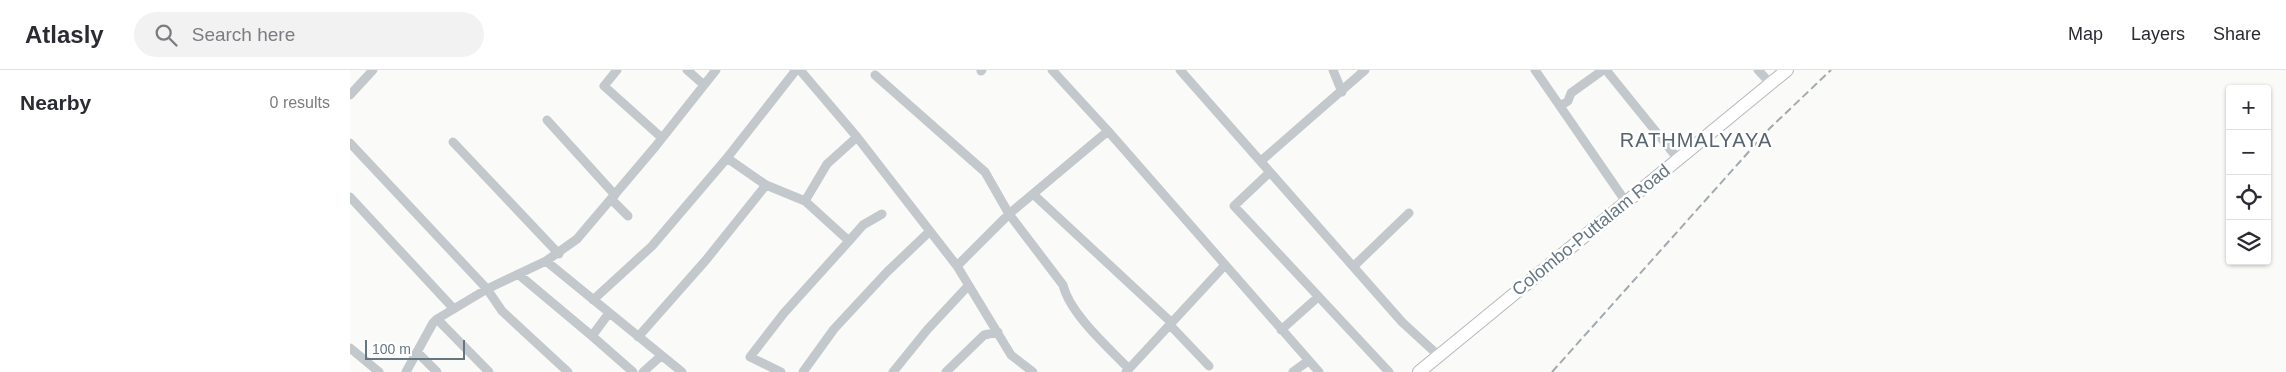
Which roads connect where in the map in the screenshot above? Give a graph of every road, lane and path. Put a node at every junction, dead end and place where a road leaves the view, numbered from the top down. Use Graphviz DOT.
graph roads {
  1 [pos="373,70"];
  2 [pos="617,70"];
  3 [pos="687,70"];
  4 [pos="716,70"];
  5 [pos="798,70"];
  6 [pos="1052,70"];
  7 [pos="1180,70"];
  8 [pos="1333,70"];
  9 [pos="1365,70"];
  10 [pos="1535,70"];
  11 [pos="1604,70"];
  12 [pos="1758,70"];
  13 [pos="1787,70"];
  14 [pos="875,75"];
  15 [pos="1771,84"];
  16 [pos="704,85"];
  17 [pos="1342,92"];
  18 [pos="350,95"];
  19 [pos="1560,106"];
  20 [pos="547,120"];
  21 [pos="1108,131"];
  22 [pos="856,137"];
  23 [pos="662,138"];
  24 [pos="453,142"];
  25 [pos="350,143"];
  26 [pos="728,158"];
  27 [pos="1678,159"];
  28 [pos="1260,161"];
  29 [pos="1270,172"];
  30 [pos="766,186"];
  31 [pos="1033,194"];
  32 [pos="350,197"];
  33 [pos="613,197"];
  34 [pos="805,201"];
  35 [pos="1626,202"];
  36 [pos="1409,213"];
  37 [pos="882,214"];
  38 [pos="1009,214"];
  39 [pos="628,216"];
  40 [pos="930,231"];
  41 [pos="849,241"];
  42 [pos="559,254"];
  43 [pos="546,261"];
  44 [pos="1225,265"];
  45 [pos="957,266"];
  46 [pos="1354,266"];
  47 [pos="518,274"];
  48 [pos="968,286"];
  49 [pos="487,289"];
  50 [pos="1318,297"];
  51 [pos="593,300"];
  52 [pos="453,308"];
  53 [pos="609,313"];
  54 [pos="437,319"];
  55 [pos="1171,324"];
  56 [pos="1281,330"];
  57 [pos="998,332"];
  58 [pos="592,336"];
  59 [pos="638,338"];
  60 [pos="350,348"];
  61 [pos="417,352"];
  62 [pos="661,356"];
  63 [pos="1439,356"];
  64 [pos="1308,361"];
  65 [pos="1209,366"];
  66 [pos="1127,370"];
  67 [pos="379,372"];
  68 [pos="406,372"];
  69 [pos="437,372"];
  70 [pos="489,372"];
  71 [pos="568,372"];
  72 [pos="633,372"];
  73 [pos="643,372"];
  74 [pos="682,372"];
  75 [pos="782,372"];
  76 [pos="803,372"];
  77 [pos="893,372"];
  78 [pos="946,372"];
  79 [pos="1033,372"];
  80 [pos="1292,372"];
  81 [pos="1319,372"];
  82 [pos="1389,372"];
  83 [pos="1419,372"];
  1 -- 18 [label="street"];
  2 -- 23 [label="street"];
  3 -- 16 [label="street"];
  4 -- 16 [label="street"];
  5 -- 22 [label="street"];
  5 -- 26 [label="street"];
  6 -- 21 [label="street"];
  7 -- 28 [label="street"];
  8 -- 17 [label="street"];
  9 -- 17 [label="street"];
  10 -- 19 [label="street"];
  11 -- 19 [label="street"];
  11 -- 27 [label="street"];
  12 -- 15 [label="street"];
  13 -- 15 [label="highway, Colombo-Puttalam Road"];
  14 -- 38 [label="street"];
  15 -- 27 [label="highway, Colombo-Puttalam Road"];
  16 -- 23 [label="street"];
  17 -- 28 [label="street"];
  19 -- 35 [label="street"];
  20 -- 33 [label="street"];
  21 -- 31 [label="street"];
  21 -- 44 [label="street"];
  22 -- 34 [label="street"];
  22 -- 40 [label="street"];
  23 -- 33 [label="street"];
  24 -- 42 [label="street"];
  25 -- 49 [label="street"];
  26 -- 30 [label="street"];
  26 -- 51 [label="street"];
  27 -- 35 [label="highway, Colombo-Puttalam Road"];
  28 -- 29 [label="street"];
  29 -- 46 [label="street"];
  29 -- 50 [label="street"];
  30 -- 34 [label="street"];
  30 -- 59 [label="street"];
  31 -- 38 [label="street"];
  31 -- 55 [label="street"];
  32 -- 52 [label="street"];
  33 -- 39 [label="street"];
  33 -- 42 [label="street"];
  34 -- 41 [label="street"];
  35 -- 63 [label="highway, Colombo-Puttalam Road"];
  36 -- 46 [label="street"];
  37 -- 41 [label="street"];
  38 -- 45 [label="street"];
  38 -- 66 [label="street"];
  40 -- 45 [label="street"];
  40 -- 76 [label="street"];
  41 -- 75 [label="street"];
  42 -- 43 [label="street"];
  43 -- 47 [label="street"];
  43 -- 51 [label="street"];
  44 -- 55 [label="street"];
  44 -- 56 [label="street"];
  45 -- 48 [label="street"];
  46 -- 63 [label="street"];
  47 -- 49 [label="street"];
  47 -- 58 [label="street"];
  48 -- 57 [label="street"];
  48 -- 77 [label="street"];
  49 -- 52 [label="street"];
  49 -- 71 [label="street"];
  50 -- 56 [label="street"];
  50 -- 82 [label="street"];
  51 -- 53 [label="street"];
  52 -- 54 [label="street"];
  53 -- 58 [label="street"];
  53 -- 59 [label="street"];
  54 -- 61 [label="street"];
  54 -- 70 [label="street"];
  55 -- 65 [label="street"];
  55 -- 66 [label="street"];
  56 -- 64 [label="street"];
  57 -- 78 [label="street"];
  57 -- 79 [label="street"];
  58 -- 72 [label="street"];
  59 -- 62 [label="street"];
  60 -- 67 [label="street"];
  61 -- 68 [label="street"];
  61 -- 69 [label="street"];
  62 -- 73 [label="street"];
  62 -- 74 [label="street"];
  63 -- 83 [label="highway, Colombo-Puttalam Road"];
  64 -- 80 [label="street"];
  64 -- 81 [label="street"];
}
